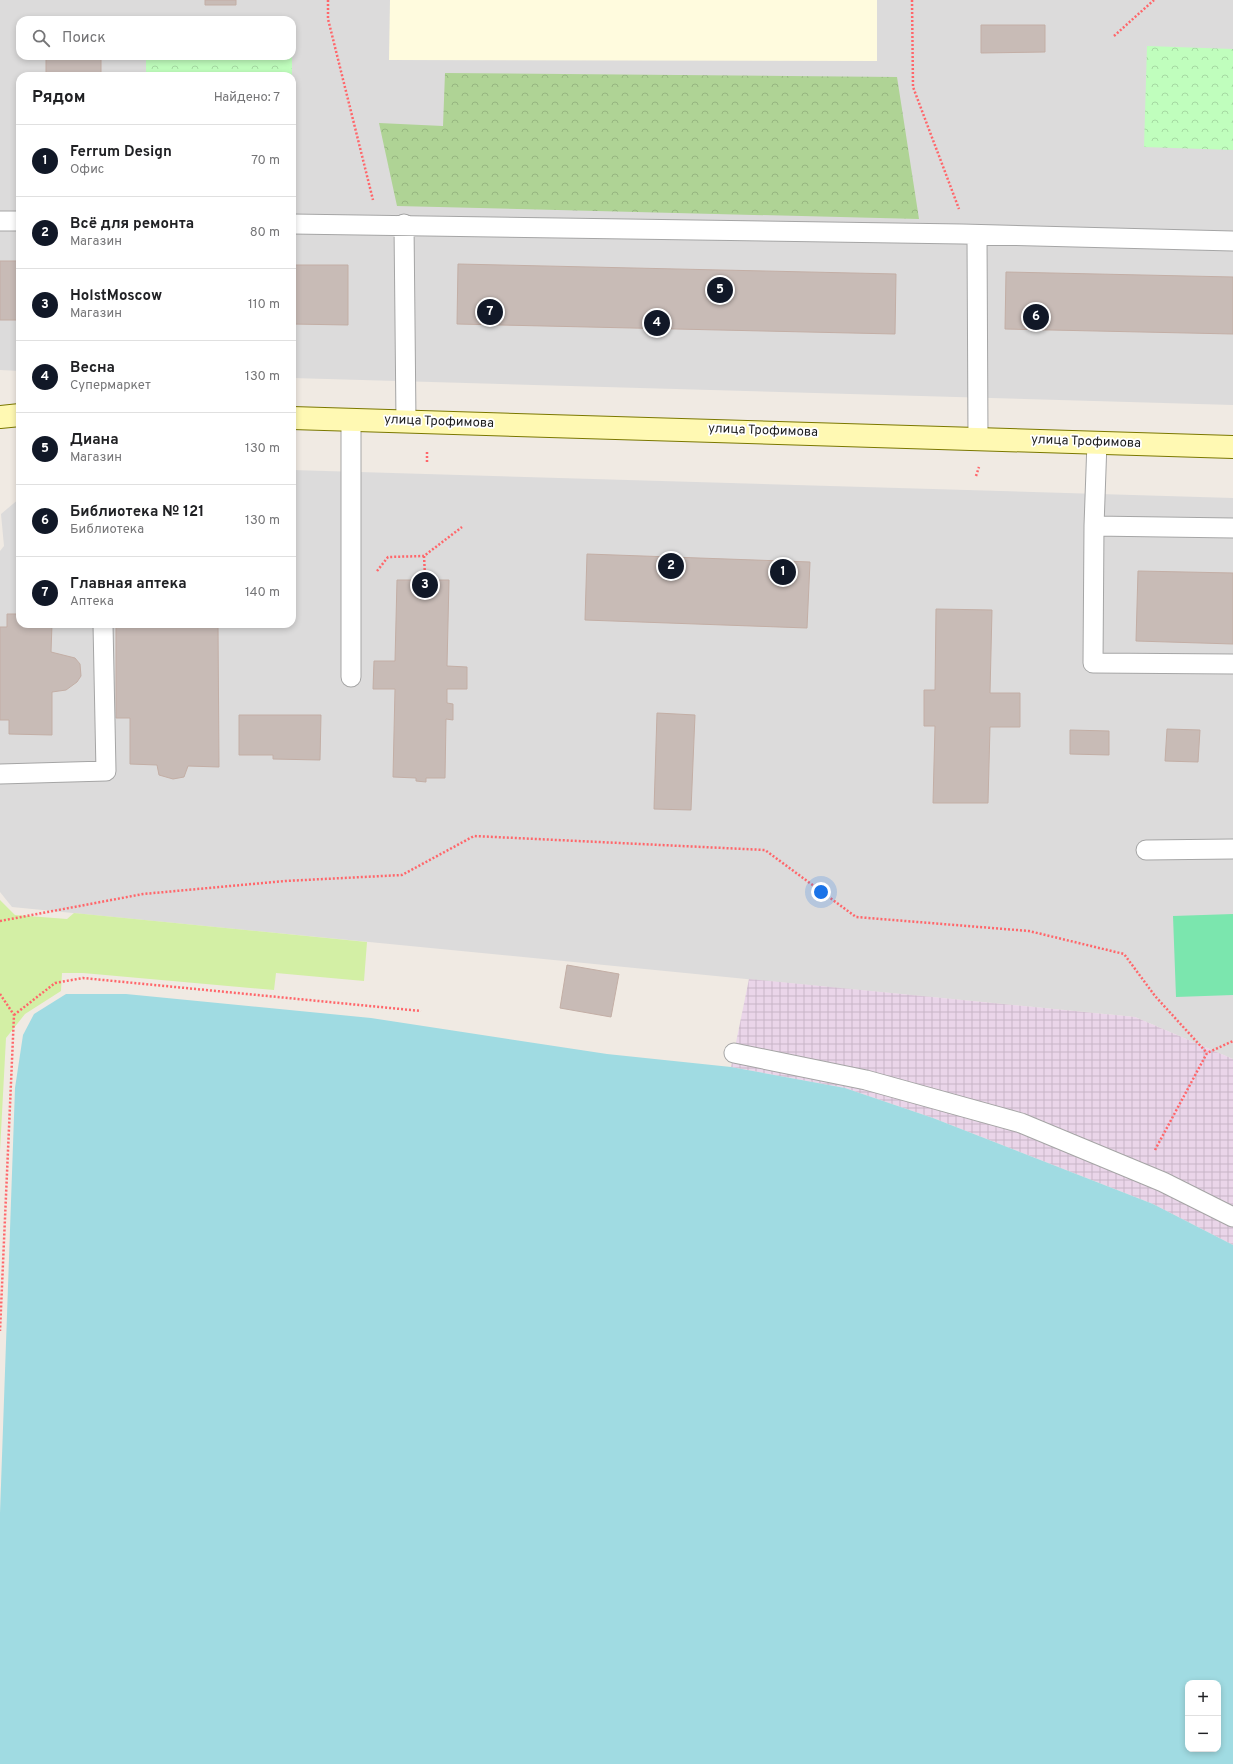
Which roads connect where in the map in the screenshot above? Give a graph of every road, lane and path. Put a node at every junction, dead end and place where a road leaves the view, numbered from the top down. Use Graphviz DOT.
graph roads {
  1 [pos="328,0"];
  2 [pos="912,0"];
  3 [pos="1154,0"];
  4 [pos="1114,36"];
  5 [pos="0,221"];
  6 [pos="16,221"];
  7 [pos="296,224"];
  8 [pos="404,224"];
  9 [pos="380,225"];
  10 [pos="969,234"];
  11 [pos="1233,241"];
  12 [pos="0,409"];
  13 [pos="16,411"];
  14 [pos="16,415"];
  15 [pos="0,417"];
  16 [pos="296,418"];
  17 [pos="351,419"];
  18 [pos="406,421"];
  19 [pos="978,438"];
  20 [pos="1097,442"];
  21 [pos="1233,447"];
  22 [pos="1094,526"];
  23 [pos="462,527"];
  24 [pos="1233,528"];
  25 [pos="424,556"];
  26 [pos="425,576"];
  27 [pos="351,582"];
  28 [pos="103,628"];
  29 [pos="1233,664"];
  30 [pos="351,677"];
  31 [pos="0,774"];
  32 [pos="1233,849"];
  33 [pos="1146,850"];
  34 [pos="0,920"];
  35 [pos="0,994"];
  36 [pos="421,1011"];
  37 [pos="14,1015"];
  38 [pos="1233,1041"];
  39 [pos="734,1053"];
  40 [pos="1206,1053"];
  41 [pos="1142,1173"];
  42 [pos="1233,1217"];
  43 [pos="0,1331"];
  1 -- 9 [label="path"];
  2 -- 10 [label="path"];
  3 -- 4 [label="path"];
  5 -- 6 [label="lane"];
  7 -- 9 [label="lane"];
  8 -- 9 [label="lane"];
  8 -- 10 [label="lane"];
  8 -- 18 [label="lane"];
  10 -- 11 [label="lane"];
  10 -- 19 [label="lane"];
  12 -- 13 [label="main road"];
  14 -- 15 [label="main road"];
  16 -- 17 [label="main road, улица Трофимова"];
  17 -- 18 [label="main road, улица Трофимова"];
  17 -- 27 [label="lane"];
  18 -- 19 [label="main road, улица Трофимова"];
  19 -- 20 [label="main road, улица Трофимова"];
  20 -- 21 [label="main road, улица Трофимова"];
  20 -- 22 [label="lane"];
  22 -- 24 [label="lane"];
  22 -- 29 [label="lane"];
  23 -- 25 [label="path"];
  25 -- 26 [label="path"];
  25 -- 27 [label="path"];
  27 -- 30 [label="lane"];
  28 -- 31 [label="lane"];
  32 -- 33 [label="lane"];
  34 -- 40 [label="path"];
  35 -- 37 [label="path"];
  36 -- 37 [label="path"];
  37 -- 43 [label="path"];
  38 -- 40 [label="path"];
  39 -- 41 [label="lane"];
  40 -- 41 [label="path"];
  41 -- 42 [label="lane"];
}
